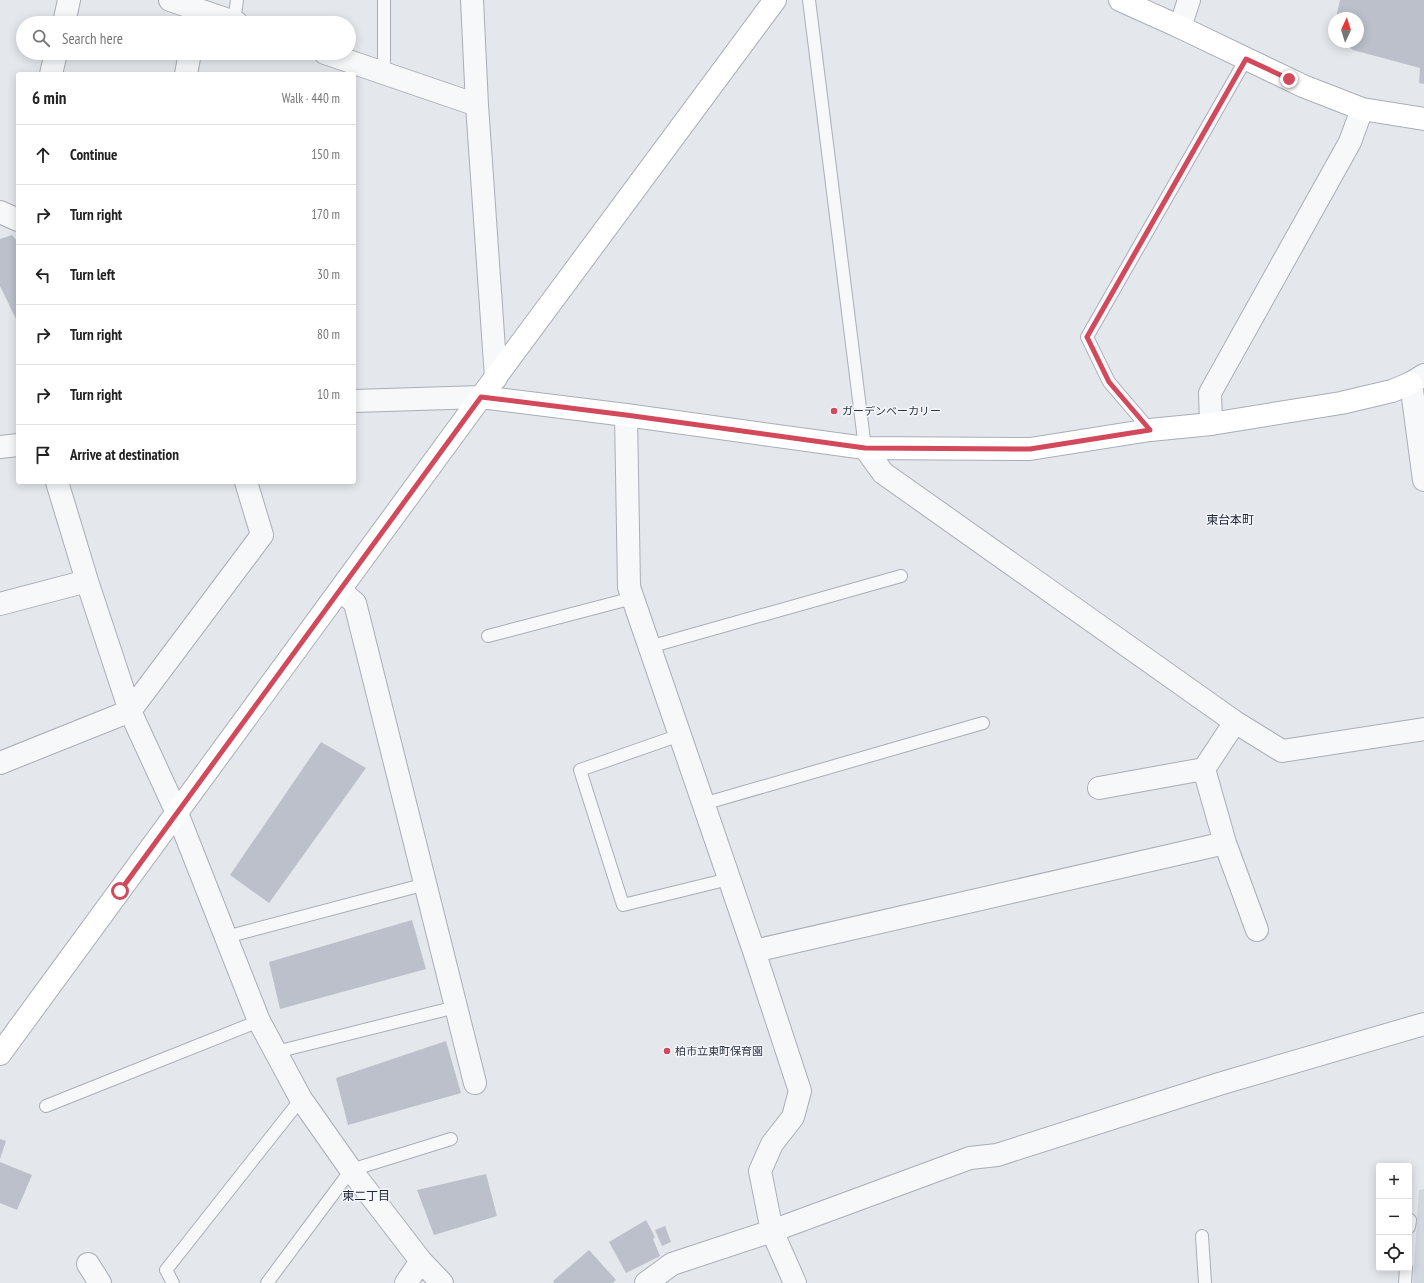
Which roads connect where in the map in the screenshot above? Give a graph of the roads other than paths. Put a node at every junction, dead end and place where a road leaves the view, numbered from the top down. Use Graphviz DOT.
graph roads {
  1 [pos="69,0"];
  2 [pos="170,0"];
  3 [pos="237,0"];
  4 [pos="384,0"];
  5 [pos="472,0"];
  6 [pos="775,0"];
  7 [pos="809,0"];
  8 [pos="1120,0"];
  9 [pos="1189,0"];
  10 [pos="66,16"];
  11 [pos="196,16"];
  12 [pos="236,16"];
  13 [pos="1180,27"];
  14 [pos="1246,59"];
  15 [pos="54,60"];
  16 [pos="189,60"];
  17 [pos="344,60"];
  18 [pos="51,72"];
  19 [pos="186,72"];
  20 [pos="384,74"];
  21 [pos="477,105"];
  22 [pos="1362,109"];
  23 [pos="1424,119"];
  24 [pos="0,212"];
  25 [pos="16,219"];
  26 [pos="496,378"];
  27 [pos="1418,379"];
  28 [pos="481,397"];
  29 [pos="356,401"];
  30 [pos="626,415"];
  31 [pos="1211,424"];
  32 [pos="1150,430"];
  33 [pos="16,445"];
  34 [pos="0,447"];
  35 [pos="865,448"];
  36 [pos="1424,480"];
  37 [pos="58,484"];
  38 [pos="247,484"];
  39 [pos="901,576"];
  40 [pos="87,581"];
  41 [pos="340,591"];
  42 [pos="633,598"];
  43 [pos="0,604"];
  44 [pos="488,636"];
  45 [pos="649,647"];
  46 [pos="130,711"];
  47 [pos="1235,722"];
  48 [pos="983,723"];
  49 [pos="1424,729"];
  50 [pos="680,735"];
  51 [pos="0,763"];
  52 [pos="1204,769"];
  53 [pos="1099,788"];
  54 [pos="703,804"];
  55 [pos="177,813"];
  56 [pos="1225,843"];
  57 [pos="729,879"];
  58 [pos="426,884"];
  59 [pos="1257,930"];
  60 [pos="226,937"];
  61 [pos="754,951"];
  62 [pos="456,1007"];
  63 [pos="259,1021"];
  64 [pos="1424,1024"];
  65 [pos="276,1052"];
  66 [pos="0,1054"];
  67 [pos="475,1084"];
  68 [pos="301,1099"];
  69 [pos="46,1106"];
  70 [pos="450,1139"];
  71 [pos="351,1170"];
  72 [pos="772,1231"];
  73 [pos="1202,1236"];
  74 [pos="421,1261"];
  75 [pos="88,1264"];
  76 [pos="1406,1271"];
  77 [pos="100,1283"];
  78 [pos="173,1283"];
  79 [pos="267,1283"];
  80 [pos="406,1283"];
  81 [pos="442,1283"];
  82 [pos="646,1283"];
  83 [pos="795,1283"];
  84 [pos="1205,1283"];
  85 [pos="1405,1283"];
  1 -- 10 [label="street"];
  2 -- 11 [label="street"];
  3 -- 12 [label="lane"];
  4 -- 20 [label="lane"];
  5 -- 21 [label="street"];
  6 -- 26 [label="street"];
  7 -- 35 [label="lane"];
  8 -- 13 [label="street"];
  9 -- 13 [label="street"];
  13 -- 14 [label="street"];
  14 -- 22 [label="street"];
  14 -- 32 [label="lane"];
  15 -- 18 [label="street"];
  16 -- 19 [label="street"];
  17 -- 20 [label="street"];
  20 -- 21 [label="street"];
  21 -- 26 [label="street"];
  22 -- 23 [label="street"];
  22 -- 31 [label="street"];
  24 -- 25 [label="street"];
  26 -- 28 [label="street"];
  27 -- 31 [label="street"];
  27 -- 36 [label="street"];
  28 -- 29 [label="street"];
  28 -- 30 [label="street"];
  28 -- 41 [label="street"];
  30 -- 35 [label="street"];
  30 -- 42 [label="street"];
  31 -- 32 [label="street"];
  32 -- 35 [label="street"];
  33 -- 34 [label="street"];
  35 -- 47 [label="street"];
  37 -- 40 [label="street"];
  38 -- 46 [label="street"];
  39 -- 45 [label="lane"];
  40 -- 43 [label="street"];
  40 -- 46 [label="street"];
  41 -- 55 [label="street"];
  41 -- 58 [label="street"];
  42 -- 44 [label="lane"];
  42 -- 45 [label="street"];
  45 -- 50 [label="street"];
  46 -- 51 [label="street"];
  46 -- 55 [label="street"];
  47 -- 49 [label="street"];
  47 -- 52 [label="street"];
  48 -- 54 [label="lane"];
  50 -- 54 [label="street"];
  50 -- 57 [label="lane"];
  52 -- 53 [label="street"];
  52 -- 56 [label="street"];
  54 -- 57 [label="street"];
  55 -- 60 [label="street"];
  55 -- 66 [label="street"];
  56 -- 59 [label="street"];
  56 -- 61 [label="street"];
  57 -- 61 [label="street"];
  58 -- 60 [label="lane"];
  58 -- 62 [label="street"];
  60 -- 63 [label="street"];
  61 -- 72 [label="street"];
  62 -- 65 [label="lane"];
  62 -- 67 [label="street"];
  63 -- 65 [label="street"];
  63 -- 69 [label="lane"];
  64 -- 72 [label="street"];
  65 -- 68 [label="street"];
  68 -- 71 [label="street"];
  68 -- 78 [label="lane"];
  70 -- 71 [label="lane"];
  71 -- 74 [label="street"];
  71 -- 79 [label="lane"];
  72 -- 82 [label="street"];
  72 -- 83 [label="street"];
  73 -- 84 [label="lane"];
  74 -- 80 [label="street"];
  74 -- 81 [label="street"];
  75 -- 77 [label="street"];
  76 -- 85 [label="lane"];
}
